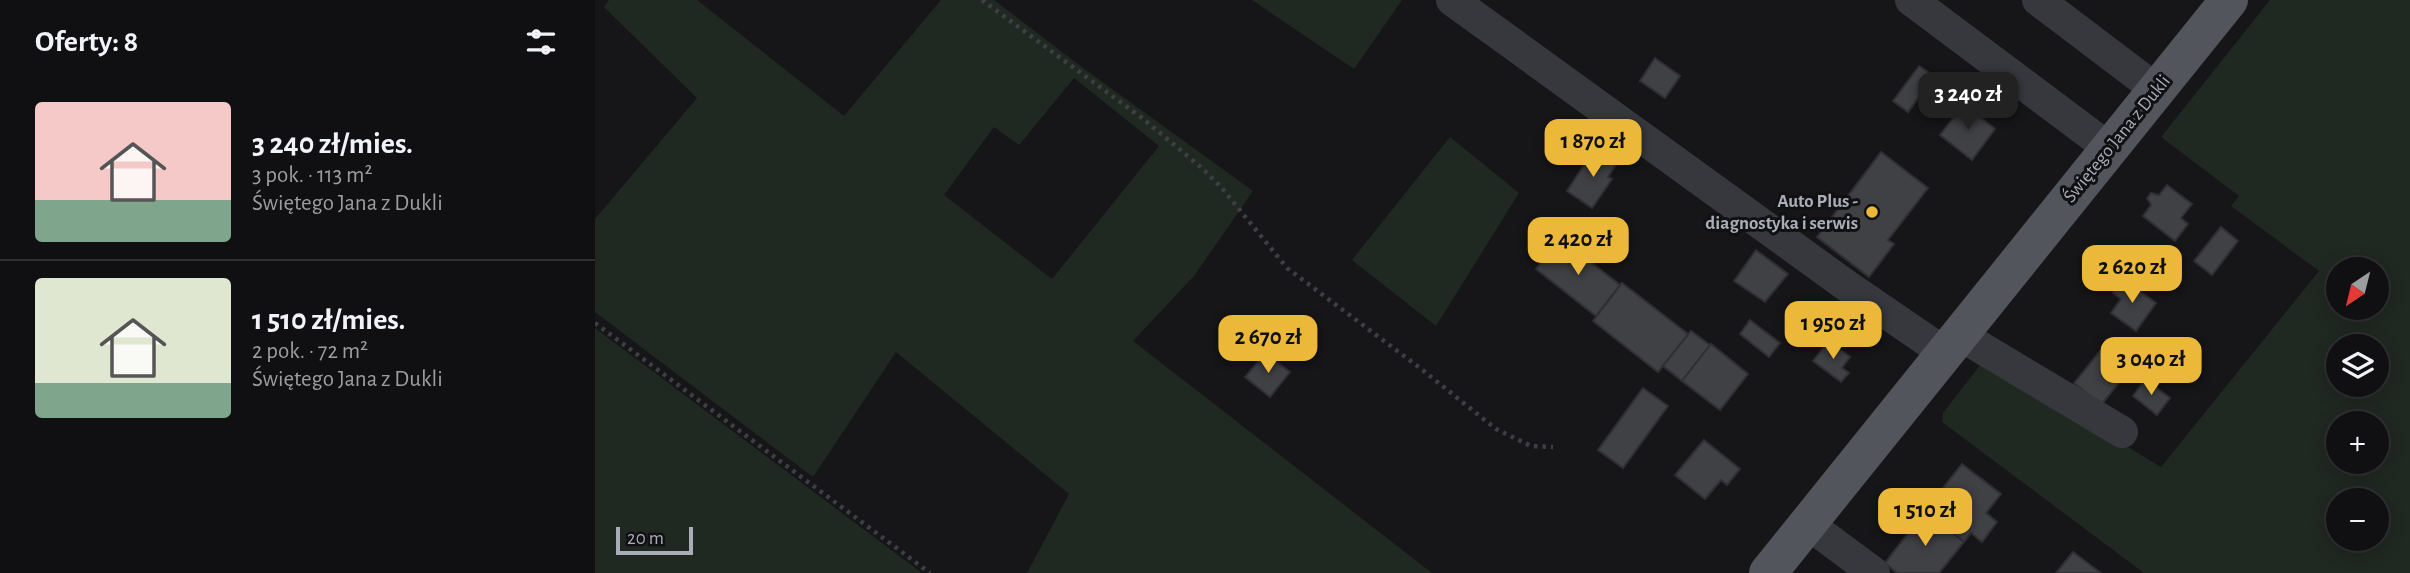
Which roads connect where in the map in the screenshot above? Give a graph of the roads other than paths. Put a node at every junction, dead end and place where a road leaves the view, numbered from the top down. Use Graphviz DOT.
graph roads {
  1 [pos="1452,0"];
  2 [pos="1911,0"];
  3 [pos="2038,0"];
  4 [pos="2229,0"];
  5 [pos="2157,90"];
  6 [pos="2110,149"];
  7 [pos="1953,344"];
  8 [pos="2122,432"];
  9 [pos="1808,524"];
  10 [pos="1768,573"];
  11 [pos="1874,573"];
  1 -- 7 [label="lane"];
  2 -- 6 [label="lane"];
  3 -- 5 [label="lane"];
  4 -- 5 [label="main road, Świętego Jana z Dukli"];
  5 -- 6 [label="main road, Świętego Jana z Dukli"];
  6 -- 7 [label="main road, Świętego Jana z Dukli"];
  7 -- 8 [label="lane"];
  7 -- 9 [label="main road, Świętego Jana z Dukli"];
  9 -- 10 [label="main road, Świętego Jana z Dukli"];
  9 -- 11 [label="lane"];
}
